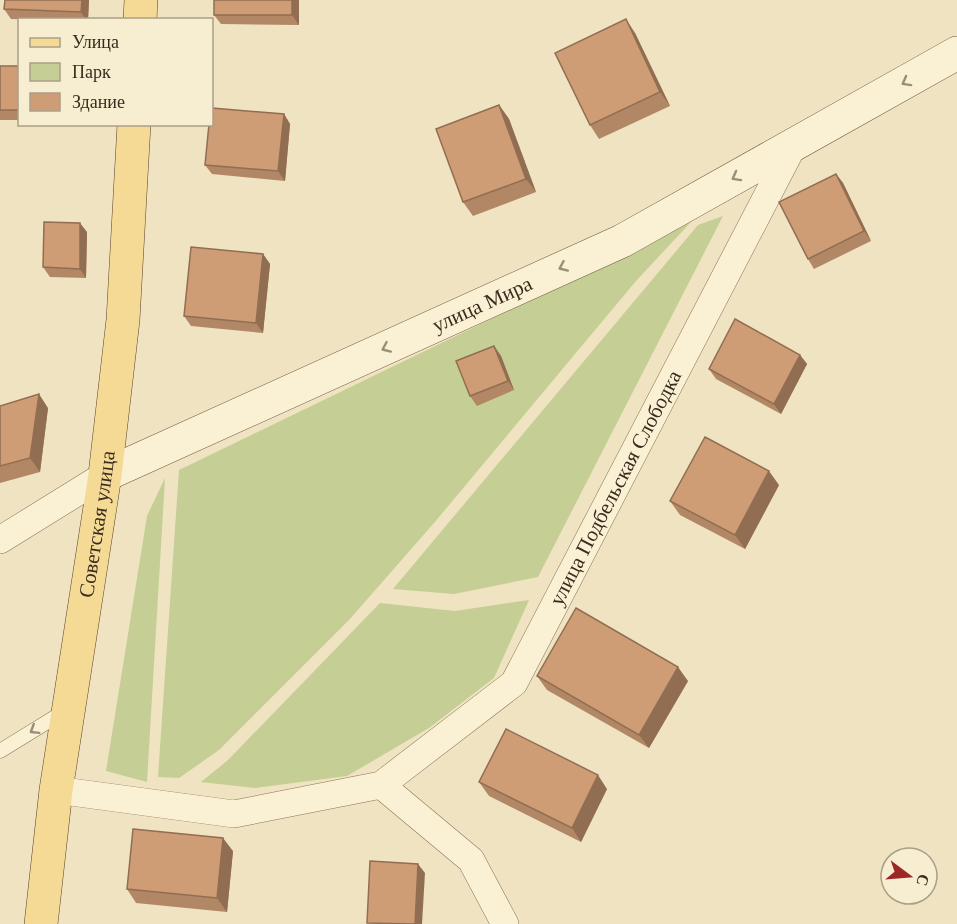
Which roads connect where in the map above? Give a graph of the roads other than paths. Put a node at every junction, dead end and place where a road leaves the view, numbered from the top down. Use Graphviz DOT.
graph roads {
  1 [pos="141,0"];
  2 [pos="140,18"];
  3 [pos="957,53"];
  4 [pos="134,126"];
  5 [pos="794,144"];
  6 [pos="105,475"];
  7 [pos="0,540"];
  8 [pos="69,709"];
  9 [pos="0,752"];
  10 [pos="381,785"];
  11 [pos="56,790"];
  12 [pos="41,924"];
  13 [pos="505,924"];
  1 -- 2 [label="main road"];
  3 -- 5 [label="main road, улица Мира, one-way"];
  4 -- 6 [label="main road, Советская улица"];
  5 -- 6 [label="main road, улица Мира, one-way"];
  5 -- 10 [label="street, улица Подбельская Слободка"];
  6 -- 7 [label="street, улица Мира"];
  6 -- 8 [label="main road, Советская улица"];
  8 -- 9 [label="lane, one-way"];
  8 -- 11 [label="main road, Советская улица"];
  10 -- 11 [label="street"];
  10 -- 13 [label="street"];
  11 -- 12 [label="main road, Советская улица"];
}
